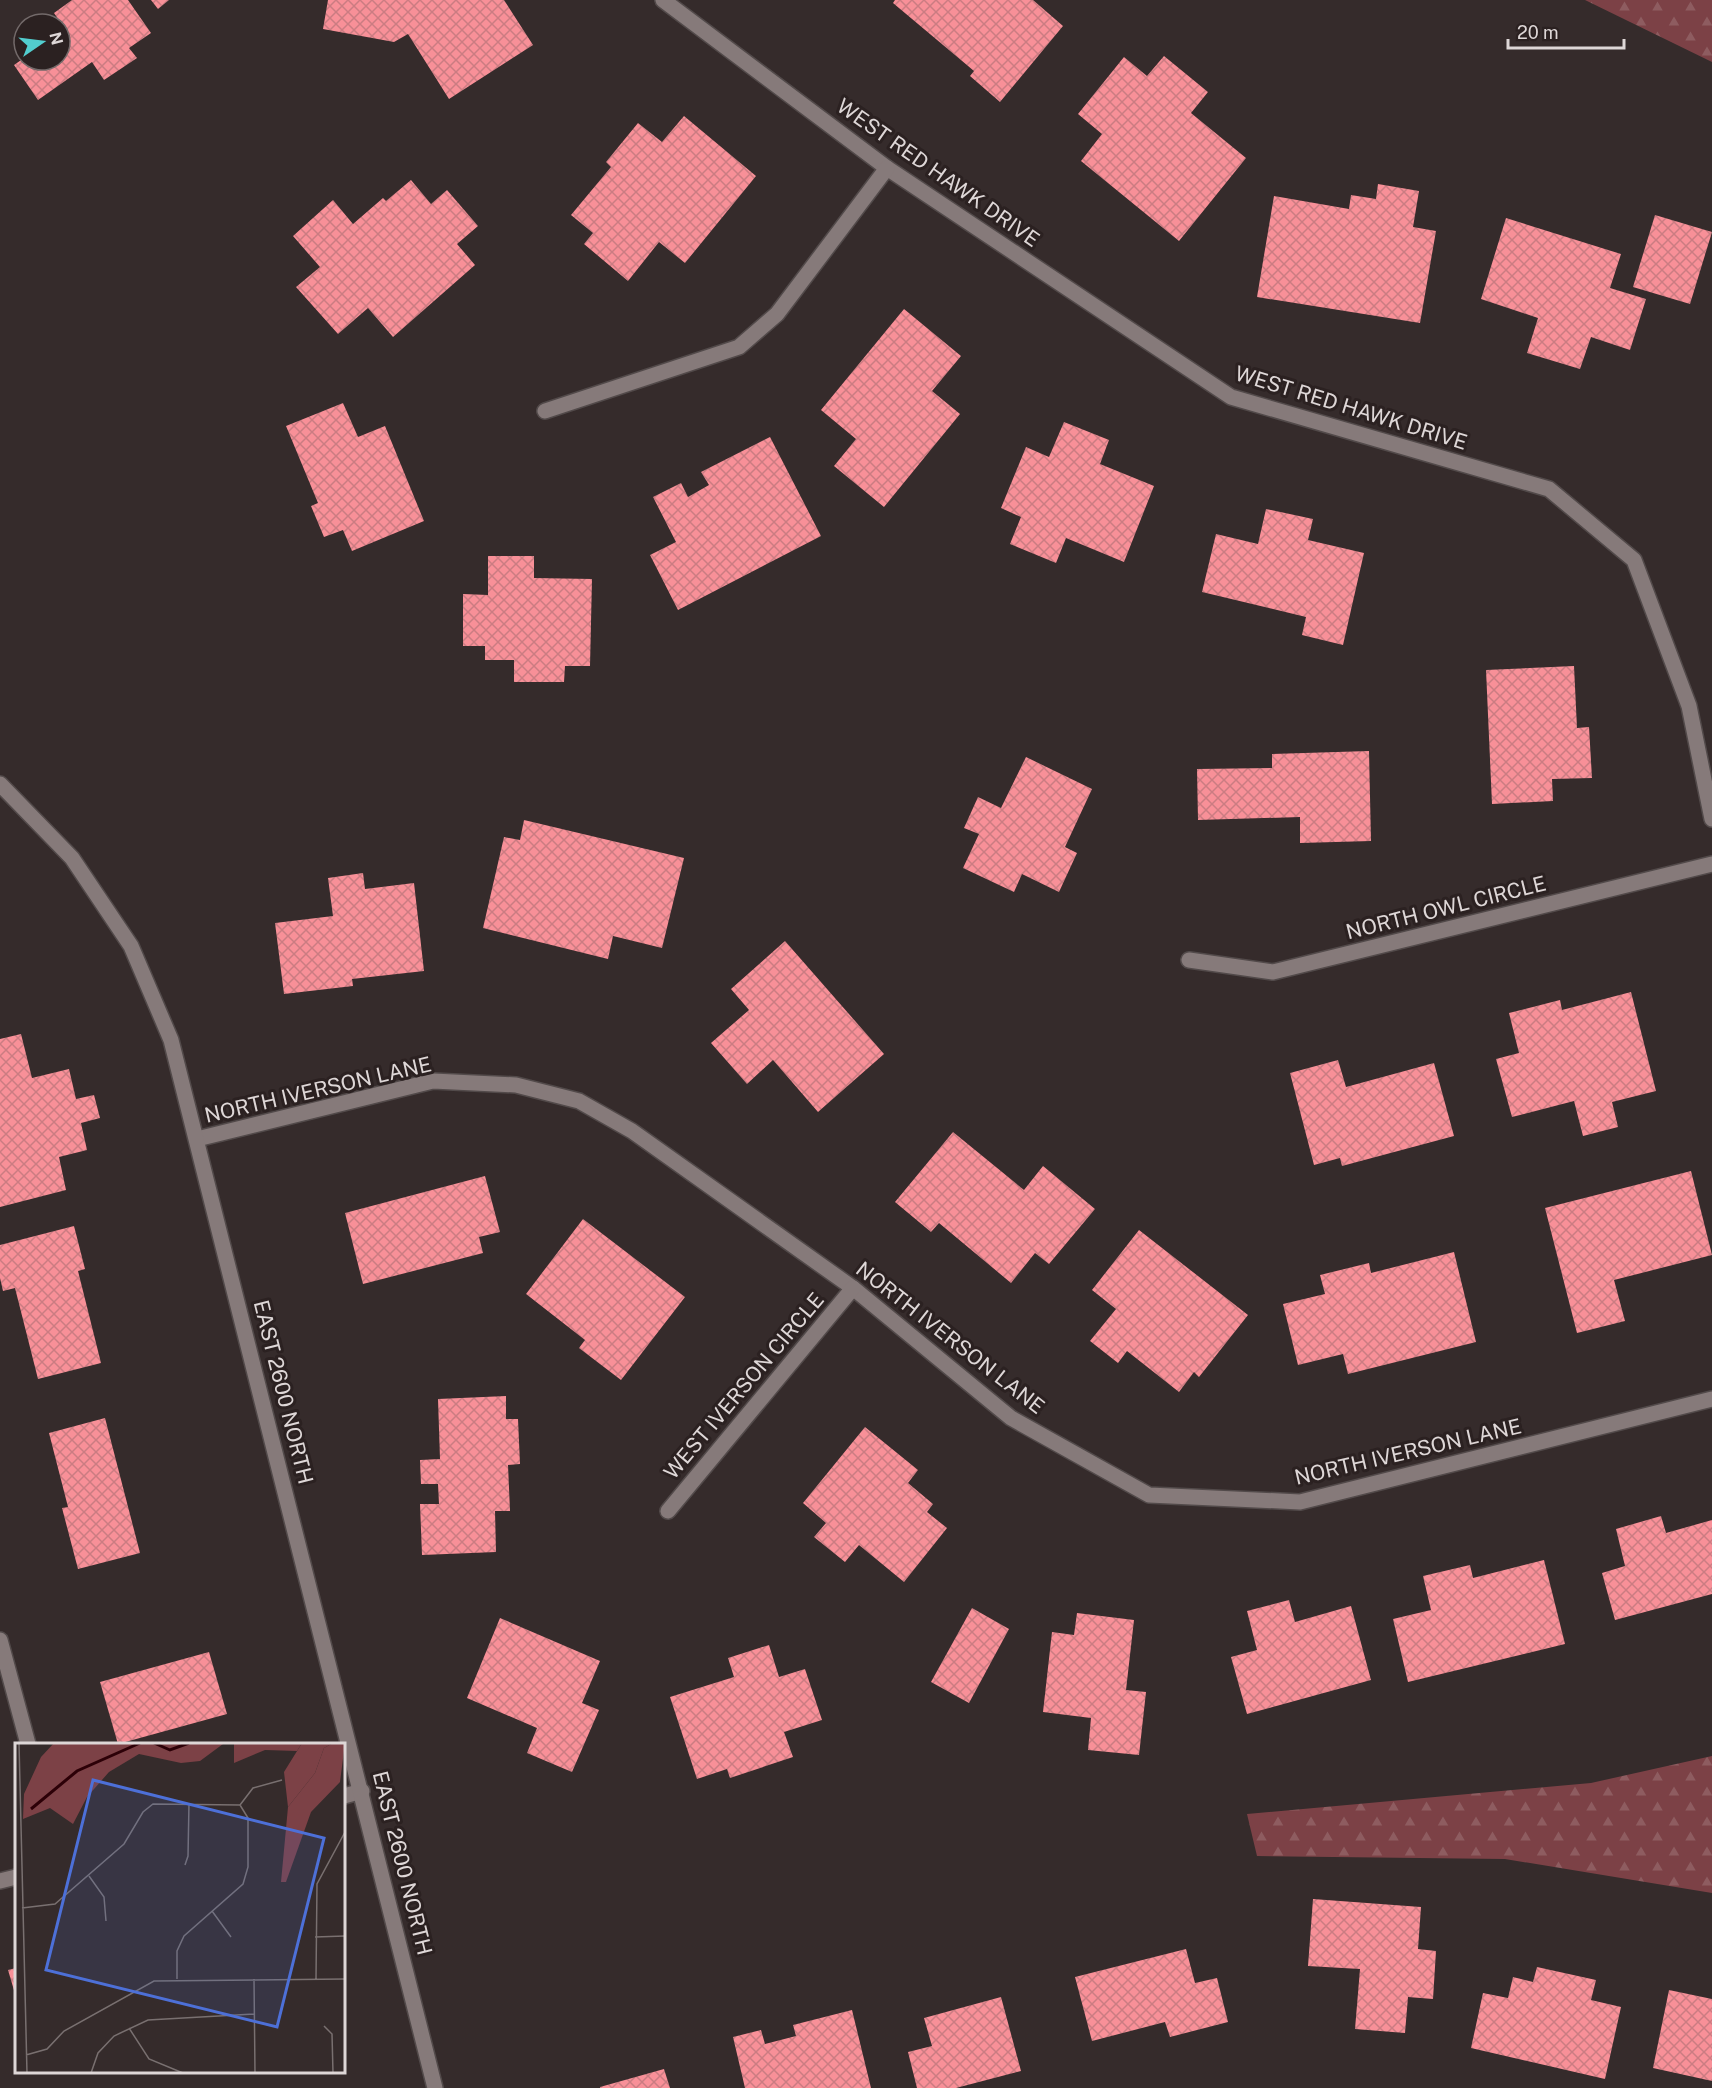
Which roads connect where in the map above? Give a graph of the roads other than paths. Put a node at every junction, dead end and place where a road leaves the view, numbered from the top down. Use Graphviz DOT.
graph roads {
  1 [pos="663,0"];
  2 [pos="887,168"];
  3 [pos="545,411"];
  4 [pos="0,784"];
  5 [pos="1712,819"];
  6 [pos="1712,864"];
  7 [pos="1189,960"];
  8 [pos="197,1139"];
  9 [pos="853,1288"];
  10 [pos="1712,1399"];
  11 [pos="668,1511"];
  12 [pos="0,1640"];
  13 [pos="28,1743"];
  14 [pos="362,1791"];
  15 [pos="345,1796"];
  16 [pos="15,1876"];
  17 [pos="0,1881"];
  18 [pos="435,2088"];
  1 -- 2 [label="street, WEST RED HAWK DRIVE"];
  2 -- 3 [label="street"];
  2 -- 5 [label="street, WEST RED HAWK DRIVE"];
  4 -- 8 [label="street, EAST 2600 NORTH"];
  6 -- 7 [label="street, NORTH OWL CIRCLE"];
  8 -- 9 [label="street, NORTH IVERSON LANE"];
  8 -- 14 [label="street, EAST 2600 NORTH"];
  9 -- 10 [label="street, NORTH IVERSON LANE"];
  9 -- 11 [label="street, WEST IVERSON CIRCLE"];
  12 -- 13 [label="street"];
  14 -- 15 [label="street"];
  14 -- 18 [label="street, EAST 2600 NORTH"];
  16 -- 17 [label="street"];
}
